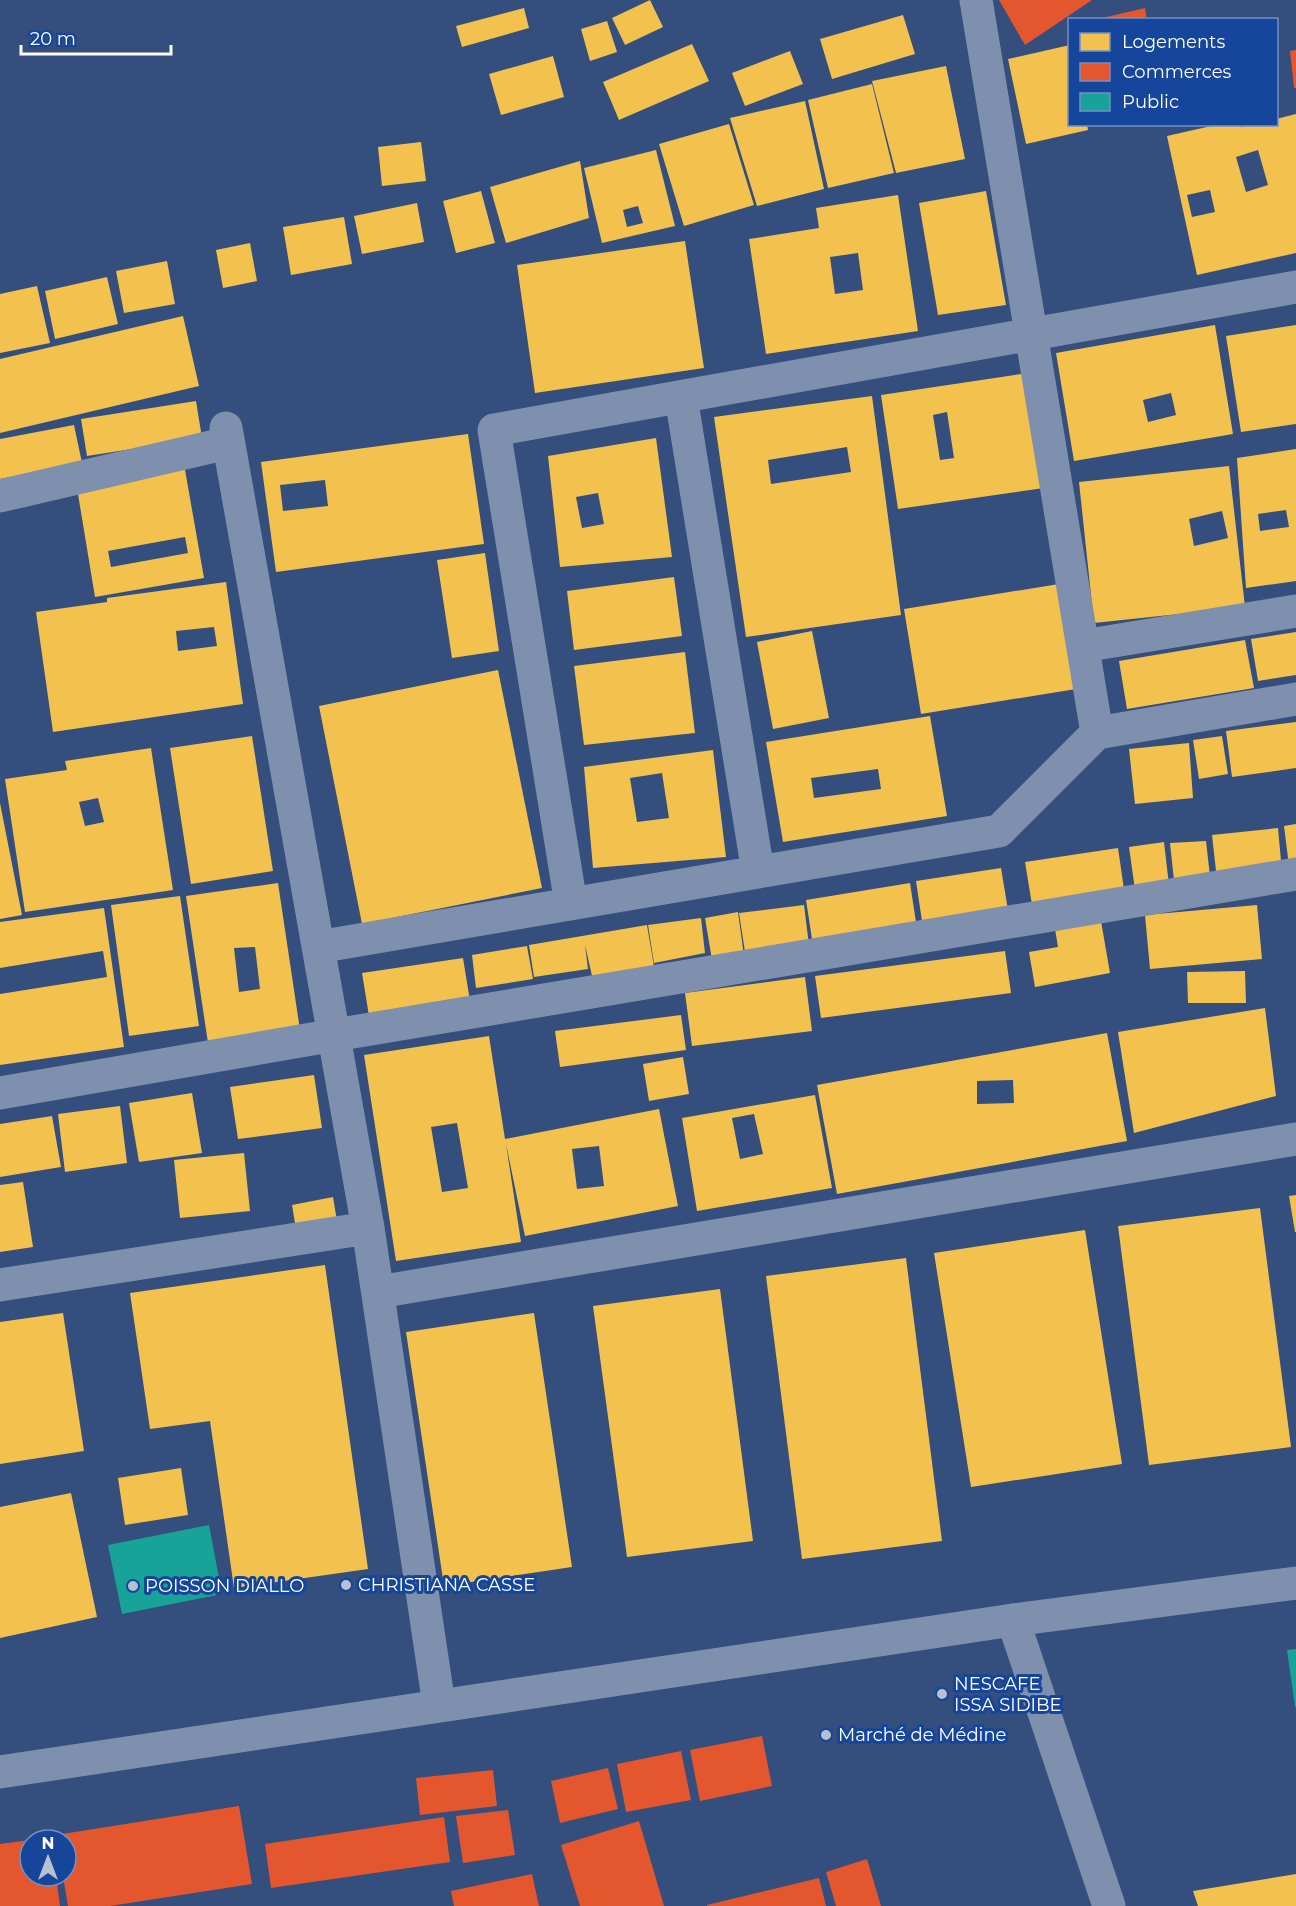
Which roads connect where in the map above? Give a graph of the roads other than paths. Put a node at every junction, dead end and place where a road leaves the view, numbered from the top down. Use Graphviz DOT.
graph roads {
  1 [pos="976,0"];
  2 [pos="1296,287"];
  3 [pos="1031,334"];
  4 [pos="681,397"];
  5 [pos="0,496"];
  6 [pos="1296,610"];
  7 [pos="1083,646"];
  8 [pos="1296,699"];
  9 [pos="1097,733"];
  10 [pos="758,872"];
  11 [pos="1296,874"];
  12 [pos="571,904"];
  13 [pos="318,947"];
  14 [pos="335,1035"];
  15 [pos="0,1093"];
  16 [pos="1296,1139"];
  17 [pos="368,1228"];
  18 [pos="0,1285"];
  19 [pos="378,1292"];
  20 [pos="1296,1583"];
  21 [pos="1012,1620"];
  22 [pos="439,1705"];
  23 [pos="0,1772"];
  24 [pos="1109,1906"];
  1 -- 3 [label="street"];
  2 -- 3 [label="street"];
  3 -- 4 [label="street"];
  3 -- 7 [label="street"];
  4 -- 10 [label="street"];
  4 -- 12 [label="street"];
  5 -- 13 [label="street"];
  6 -- 7 [label="street"];
  7 -- 9 [label="street"];
  8 -- 9 [label="street"];
  9 -- 10 [label="street"];
  10 -- 12 [label="street"];
  11 -- 14 [label="street"];
  12 -- 13 [label="street"];
  13 -- 14 [label="street"];
  14 -- 15 [label="street"];
  14 -- 17 [label="street"];
  16 -- 19 [label="street"];
  17 -- 18 [label="street"];
  17 -- 19 [label="street"];
  19 -- 22 [label="street"];
  20 -- 21 [label="street"];
  21 -- 22 [label="street"];
  21 -- 24 [label="street"];
  22 -- 23 [label="street"];
}
